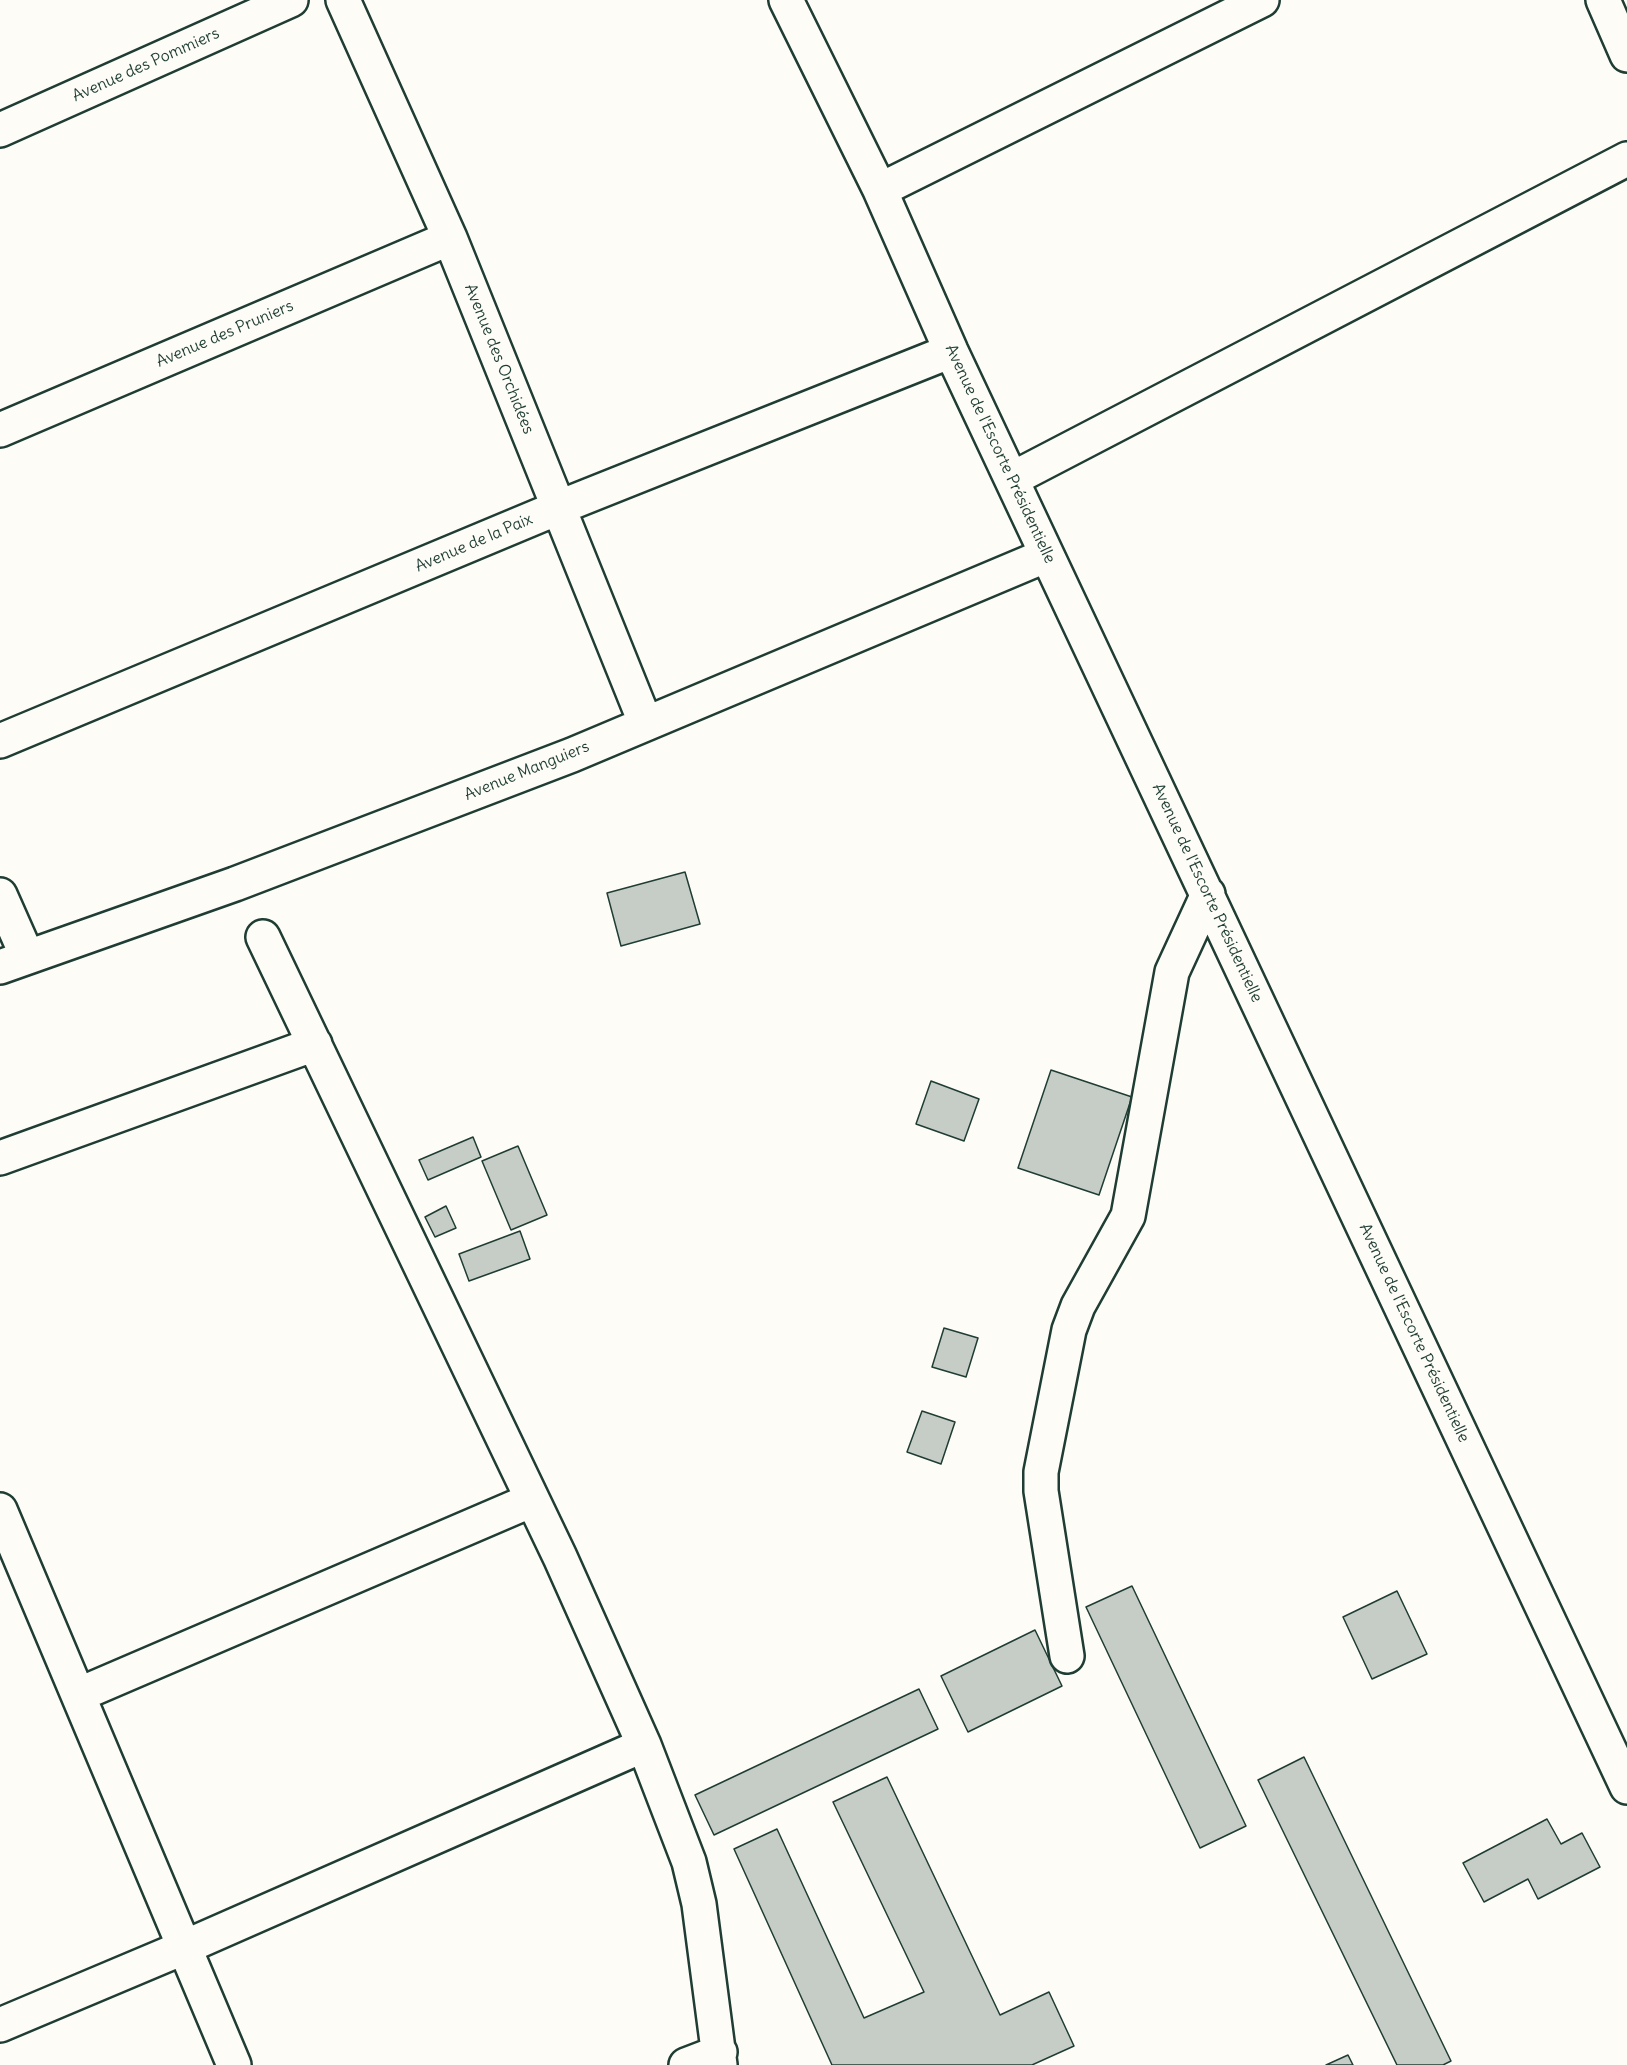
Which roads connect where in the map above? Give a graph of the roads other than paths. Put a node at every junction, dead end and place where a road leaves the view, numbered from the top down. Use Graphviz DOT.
graph roads {
  1 [pos="291,0"];
  2 [pos="343,0"];
  3 [pos="786,0"];
  4 [pos="1262,0"];
  5 [pos="1603,0"];
  6 [pos="1627,55"];
  7 [pos="0,130"];
  8 [pos="1627,159"];
  9 [pos="880,190"];
  10 [pos="450,238"];
  11 [pos="951,351"];
  12 [pos="0,430"];
  13 [pos="1012,479"];
  14 [pos="560,507"];
  15 [pos="1047,555"];
  16 [pos="645,722"];
  17 [pos="0,741"];
  18 [pos="1208,894"];
  19 [pos="0,895"];
  20 [pos="263,937"];
  21 [pos="14,962"];
  22 [pos="315,1044"];
  23 [pos="0,1158"];
  24 [pos="532,1500"];
  25 [pos="0,1510"];
  26 [pos="1067,1656"];
  27 [pos="78,1695"];
  28 [pos="644,1745"];
  29 [pos="1626,1781"];
  30 [pos="185,1947"];
  31 [pos="0,2025"];
  32 [pos="720,2059"];
  33 [pos="234,2065"];
  34 [pos="687,2065"];
  1 -- 7 [label="street, Avenue des Pommiers"];
  2 -- 10 [label="street, Avenue des Orchidées"];
  3 -- 9 [label="street, Avenue de l'Escorte Présidentielle"];
  4 -- 9 [label="street"];
  5 -- 6 [label="street"];
  8 -- 13 [label="street"];
  9 -- 11 [label="street, Avenue de l'Escorte Présidentielle"];
  10 -- 12 [label="street, Avenue des Pruniers"];
  10 -- 14 [label="street, Avenue des Orchidées"];
  11 -- 13 [label="street, Avenue de l'Escorte Présidentielle"];
  11 -- 14 [label="street, Avenue de la Paix"];
  13 -- 15 [label="street, Avenue de l'Escorte Présidentielle"];
  14 -- 16 [label="street, Avenue des Orchidées"];
  14 -- 17 [label="street, Avenue de la Paix"];
  15 -- 16 [label="street, Avenue Manguiers"];
  15 -- 18 [label="street, Avenue de l'Escorte Présidentielle"];
  16 -- 21 [label="street, Avenue Manguiers"];
  18 -- 26 [label="street"];
  18 -- 29 [label="street, Avenue de l'Escorte Présidentielle"];
  19 -- 21 [label="street"];
  20 -- 22 [label="street"];
  22 -- 23 [label="street"];
  22 -- 24 [label="street"];
  24 -- 27 [label="street"];
  24 -- 28 [label="street"];
  25 -- 27 [label="street"];
  27 -- 30 [label="street"];
  28 -- 30 [label="street"];
  28 -- 32 [label="street"];
  30 -- 31 [label="street"];
  30 -- 33 [label="street"];
  32 -- 34 [label="street"];
}
